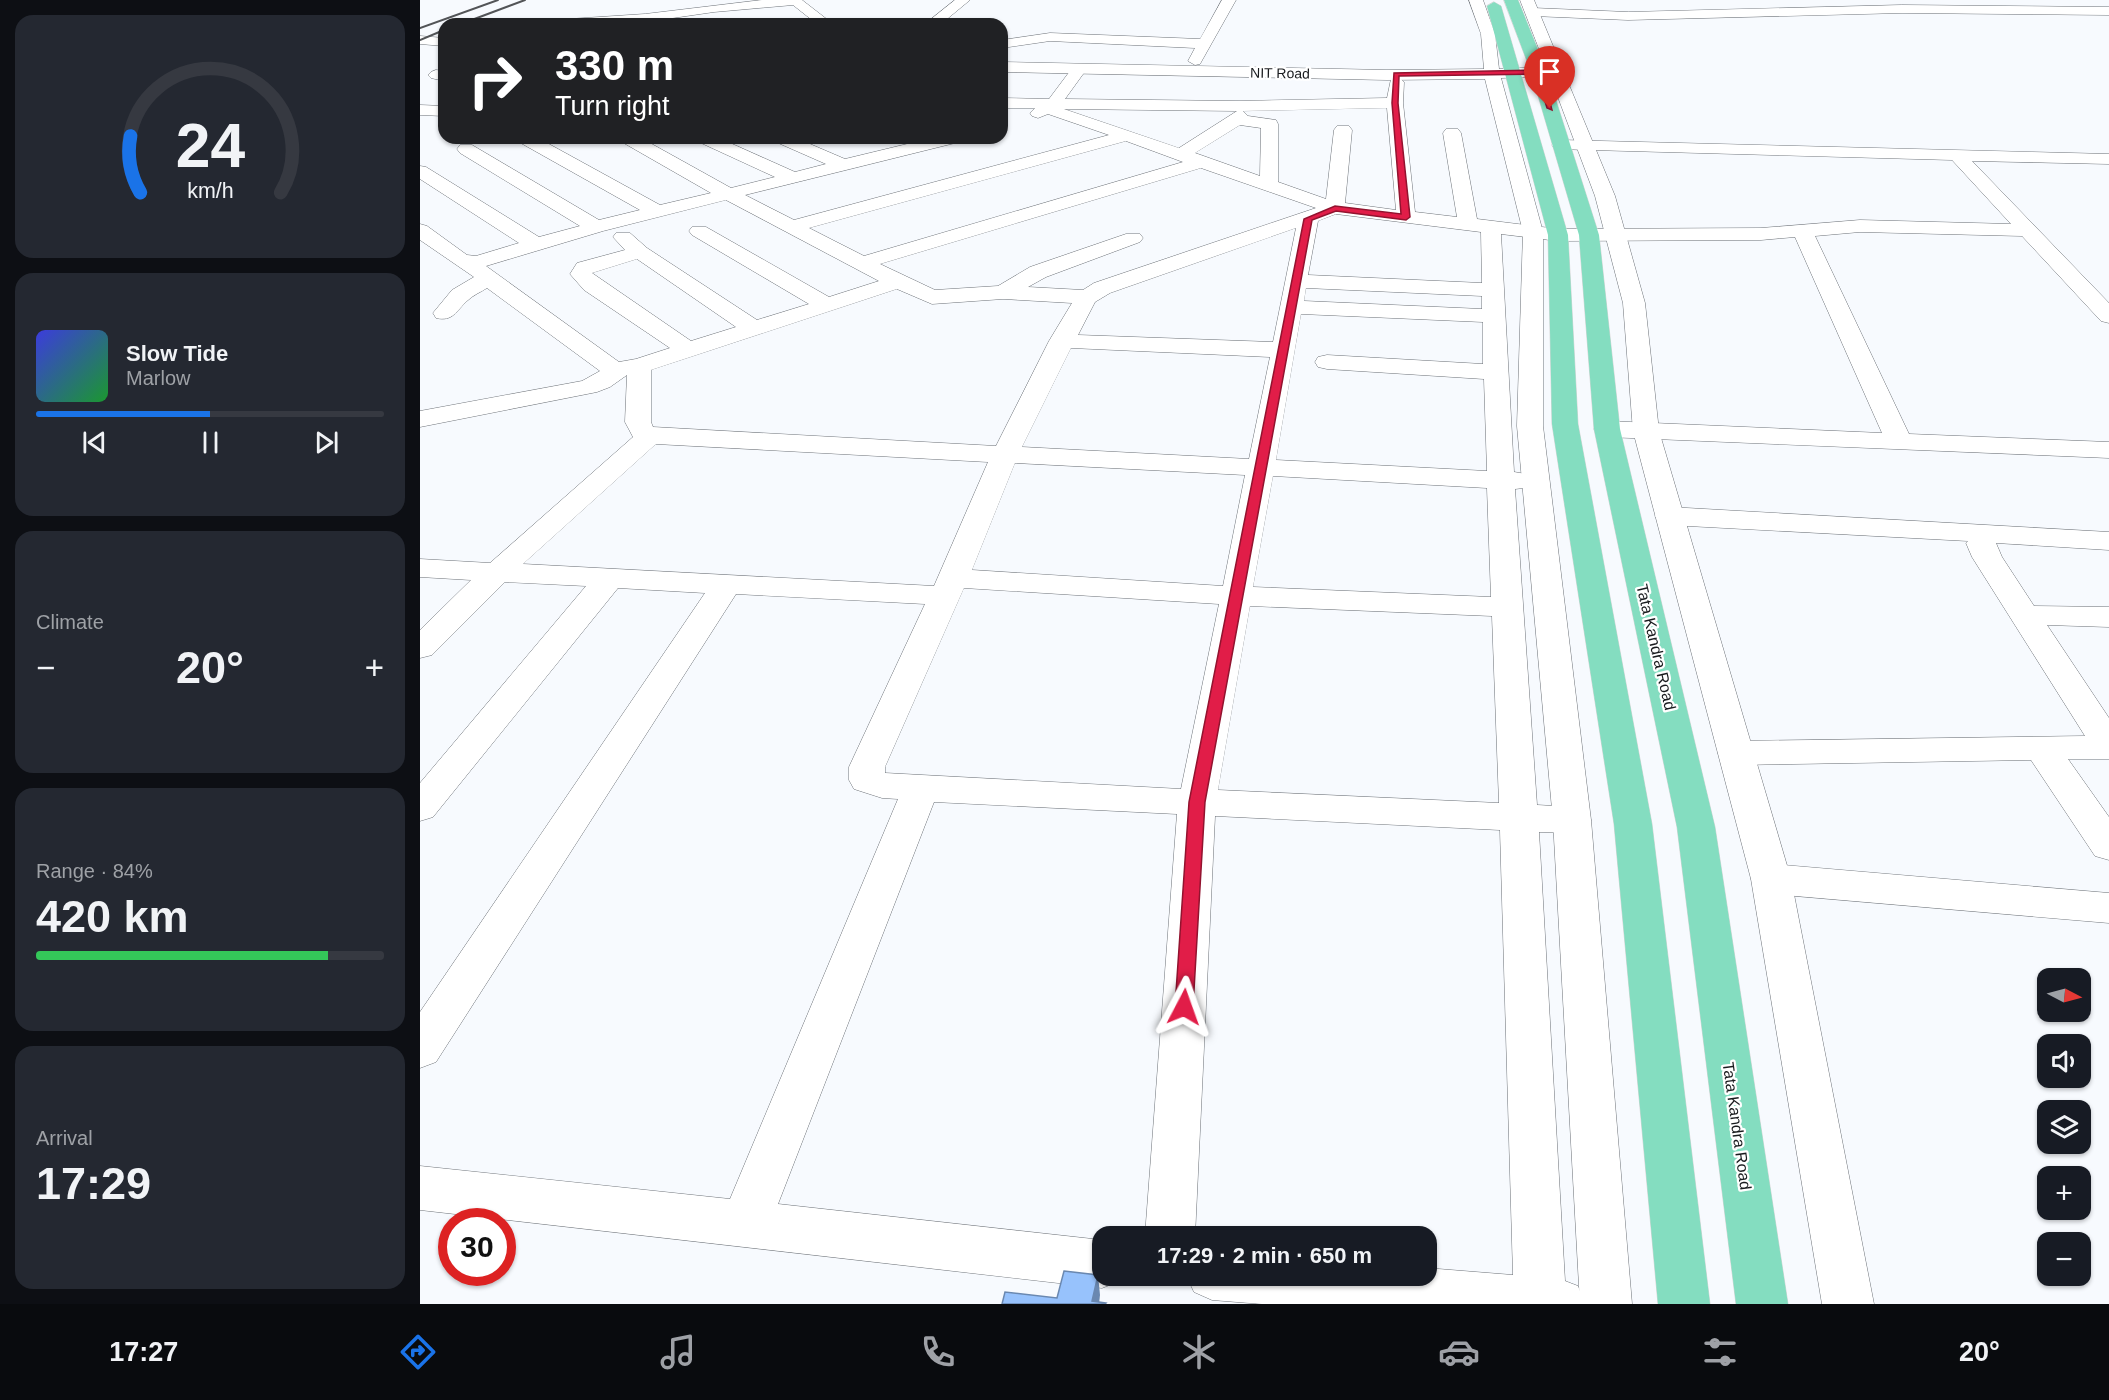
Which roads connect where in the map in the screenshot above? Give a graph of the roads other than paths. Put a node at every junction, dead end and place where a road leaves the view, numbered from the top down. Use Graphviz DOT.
graph roads {
  1 [pos="795,0"];
  2 [pos="963,0"];
  3 [pos="1229,0"];
  4 [pos="1476,0"];
  5 [pos="1493,0"];
  6 [pos="1840,0"];
  7 [pos="2090,1"];
  8 [pos="2109,2"];
  9 [pos="732,3"];
  10 [pos="827,3"];
  11 [pos="628,4"];
  12 [pos="1524,4"];
  13 [pos="1899,4"];
  14 [pos="1939,4"];
  15 [pos="571,8"];
  16 [pos="1851,10"];
  17 [pos="2109,11"];
  18 [pos="555,18"];
  19 [pos="602,18"];
  20 [pos="629,18"];
  21 [pos="814,18"];
  22 [pos="940,18"];
  23 [pos="420,39"];
  24 [pos="438,40"];
  25 [pos="1008,43"];
  26 [pos="1206,44"];
  27 [pos="1008,67"];
  28 [pos="1078,70"];
  29 [pos="1190,71"];
  30 [pos="1525,72"];
  31 [pos="1396,75"];
  32 [pos="1008,103"];
  33 [pos="1395,103"];
  34 [pos="1051,107"];
  35 [pos="420,110"];
  36 [pos="438,111"];
  37 [pos="1242,113"];
  38 [pos="1012,121"];
  39 [pos="1343,130"];
  40 [pos="1452,133"];
  41 [pos="1126,136"];
  42 [pos="489,144"];
  43 [pos="536,144"];
  44 [pos="639,144"];
  45 [pos="718,144"];
  46 [pos="796,144"];
  47 [pos="874,144"];
  48 [pos="926,144"];
  49 [pos="1573,145"];
  50 [pos="895,152"];
  51 [pos="1956,154"];
  52 [pos="1180,155"];
  53 [pos="2109,159"];
  54 [pos="1201,162"];
  55 [pos="424,163"];
  56 [pos="843,165"];
  57 [pos="793,178"];
  58 [pos="1269,186"];
  59 [pos="726,193"];
  60 [pos="658,212"];
  61 [pos="1321,214"];
  62 [pos="1406,217"];
  63 [pos="602,225"];
  64 [pos="1480,226"];
  65 [pos="791,227"];
  66 [pos="1802,230"];
  67 [pos="2028,230"];
  68 [pos="699,231"];
  69 [pos="421,232"];
  70 [pos="1574,234"];
  71 [pos="1133,238"];
  72 [pos="535,244"];
  73 [pos="640,252"];
  74 [pos="468,263"];
  75 [pos="863,263"];
  76 [pos="489,278"];
  77 [pos="898,282"];
  78 [pos="1003,292"];
  79 [pos="1294,294"];
  80 [pos="1087,297"];
  81 [pos="1494,303"];
  82 [pos="827,305"];
  83 [pos="444,314"];
  84 [pos="2109,316"];
  85 [pos="754,328"];
  86 [pos="1061,341"];
  87 [pos="688,350"];
  88 [pos="1283,350"];
  89 [pos="1327,362"];
  90 [pos="628,368"];
  91 [pos="1496,372"];
  92 [pos="420,419"];
  93 [pos="1607,429"];
  94 [pos="1646,431"];
  95 [pos="650,436"];
  96 [pos="1899,441"];
  97 [pos="2109,450"];
  98 [pos="1006,453"];
  99 [pos="1260,467"];
  100 [pos="1518,481"];
  101 [pos="1670,516"];
  102 [pos="1987,533"];
  103 [pos="2109,541"];
  104 [pos="420,568"];
  105 [pos="497,572"];
  106 [pos="608,580"];
  107 [pos="726,585"];
  108 [pos="948,587"];
  109 [pos="1236,596"];
  110 [pos="1508,607"];
  111 [pos="2026,615"];
  112 [pos="2109,617"];
  113 [pos="420,648"];
  114 [pos="2109,746"];
  115 [pos="2042,749"];
  116 [pos="1736,753"];
  117 [pos="921,789"];
  118 [pos="1197,802"];
  119 [pos="420,808"];
  120 [pos="1519,818"];
  121 [pos="1572,820"];
  122 [pos="2109,846"];
  123 [pos="1771,879"];
  124 [pos="2109,908"];
  125 [pos="420,1049"];
  126 [pos="420,1188"];
  127 [pos="745,1224"];
  128 [pos="1171,1226"];
  129 [pos="1092,1263"];
  130 [pos="1345,1286"];
  131 [pos="1550,1303"];
  132 [pos="1606,1304"];
  133 [pos="1684,1304"];
  134 [pos="1762,1304"];
  135 [pos="1848,1304"];
  1 -- 9 [label="street"];
  1 -- 21 [label="street"];
  2 -- 22 [label="street"];
  3 -- 26 [label="street"];
  4 -- 30 [label="street"];
  5 -- 30 [label="main road, Tata Kandra Road"];
  6 -- 16 [label="street"];
  7 -- 8 [label="street"];
  7 -- 17 [label="street"];
  9 -- 20 [label="street"];
  10 -- 21 [label="street"];
  11 -- 19 [label="street"];
  12 -- 16 [label="street"];
  12 -- 30 [label="main road, Tata Kandra Road"];
  13 -- 14 [label="street"];
  13 -- 16 [label="street"];
  14 -- 17 [label="street"];
  15 -- 18 [label="street"];
  23 -- 24 [label="street"];
  25 -- 26 [label="street"];
  26 -- 29 [label="street"];
  27 -- 28 [label="street, NIT Road"];
  28 -- 29 [label="street, NIT Road"];
  28 -- 34 [label="street"];
  29 -- 31 [label="street, NIT Road"];
  30 -- 31 [label="street, NIT Road"];
  30 -- 49 [label="main road, Tata Kandra Road"];
  30 -- 70 [label="street"];
  31 -- 33 [label="street"];
  32 -- 34 [label="street"];
  33 -- 37 [label="street"];
  33 -- 62 [label="street"];
  34 -- 37 [label="street"];
  34 -- 38 [label="street"];
  34 -- 41 [label="street"];
  35 -- 36 [label="street"];
  37 -- 52 [label="street"];
  37 -- 58 [label="street"];
  39 -- 61 [label="street"];
  40 -- 64 [label="street"];
  41 -- 52 [label="street"];
  41 -- 65 [label="street"];
  42 -- 63 [label="street"];
  43 -- 60 [label="street"];
  44 -- 59 [label="street"];
  45 -- 57 [label="street"];
  46 -- 56 [label="street"];
  47 -- 50 [label="street"];
  48 -- 50 [label="street"];
  49 -- 51 [label="street"];
  49 -- 70 [label="main road, Tata Kandra Road"];
  50 -- 56 [label="street"];
  51 -- 53 [label="street"];
  51 -- 67 [label="street"];
  52 -- 54 [label="street"];
  54 -- 58 [label="street"];
  54 -- 75 [label="street"];
  55 -- 72 [label="street"];
  56 -- 57 [label="street"];
  57 -- 59 [label="street"];
  58 -- 61 [label="street"];
  59 -- 60 [label="street"];
  59 -- 65 [label="street"];
  60 -- 63 [label="street"];
  61 -- 62 [label="street"];
  61 -- 79 [label="street"];
  61 -- 80 [label="street"];
  62 -- 64 [label="street"];
  63 -- 72 [label="street"];
  63 -- 73 [label="street"];
  64 -- 70 [label="street"];
  64 -- 81 [label="street"];
  65 -- 75 [label="street"];
  66 -- 67 [label="street"];
  66 -- 70 [label="street"];
  66 -- 96 [label="street"];
  67 -- 84 [label="street"];
  68 -- 82 [label="street"];
  69 -- 74 [label="street"];
  70 -- 93 [label="main road, Tata Kandra Road"];
  70 -- 94 [label="street"];
  70 -- 100 [label="street"];
  70 -- 133 [label="main road, Tata Kandra Road"];
  71 -- 78 [label="street"];
  72 -- 74 [label="street"];
  73 -- 85 [label="street"];
  73 -- 87 [label="street"];
  74 -- 76 [label="street"];
  75 -- 77 [label="street"];
  76 -- 83 [label="street"];
  76 -- 90 [label="street"];
  77 -- 78 [label="street"];
  77 -- 82 [label="street"];
  78 -- 80 [label="street"];
  79 -- 81 [label="street"];
  79 -- 88 [label="street"];
  80 -- 86 [label="street"];
  81 -- 91 [label="street"];
  82 -- 85 [label="street"];
  85 -- 87 [label="street"];
  86 -- 88 [label="street"];
  86 -- 98 [label="street"];
  87 -- 90 [label="street"];
  88 -- 99 [label="street"];
  89 -- 91 [label="street"];
  90 -- 92 [label="street"];
  90 -- 95 [label="street"];
  91 -- 100 [label="street"];
  93 -- 94 [label="street"];
  93 -- 134 [label="main road, Tata Kandra Road"];
  94 -- 96 [label="street"];
  94 -- 101 [label="street"];
  95 -- 98 [label="street"];
  95 -- 105 [label="street"];
  96 -- 97 [label="street"];
  98 -- 99 [label="street"];
  98 -- 108 [label="street"];
  99 -- 100 [label="street"];
  99 -- 109 [label="street"];
  100 -- 110 [label="street"];
  100 -- 121 [label="street"];
  101 -- 102 [label="street"];
  101 -- 116 [label="street"];
  102 -- 103 [label="street"];
  102 -- 111 [label="street"];
  104 -- 105 [label="street"];
  105 -- 106 [label="street"];
  105 -- 113 [label="street"];
  106 -- 107 [label="street"];
  106 -- 119 [label="street"];
  107 -- 108 [label="street"];
  107 -- 125 [label="street"];
  108 -- 109 [label="street"];
  108 -- 117 [label="street"];
  109 -- 110 [label="street"];
  109 -- 118 [label="street"];
  110 -- 120 [label="street"];
  111 -- 112 [label="street"];
  111 -- 114 [label="street"];
  114 -- 115 [label="street"];
  115 -- 116 [label="street"];
  115 -- 122 [label="street"];
  116 -- 123 [label="street"];
  117 -- 118 [label="street"];
  117 -- 127 [label="street"];
  118 -- 120 [label="street"];
  118 -- 128 [label="street"];
  120 -- 121 [label="street"];
  120 -- 131 [label="street"];
  121 -- 132 [label="street"];
  123 -- 124 [label="street"];
  123 -- 135 [label="street"];
  126 -- 127 [label="street"];
  127 -- 129 [label="street"];
  130 -- 131 [label="street"];
}
